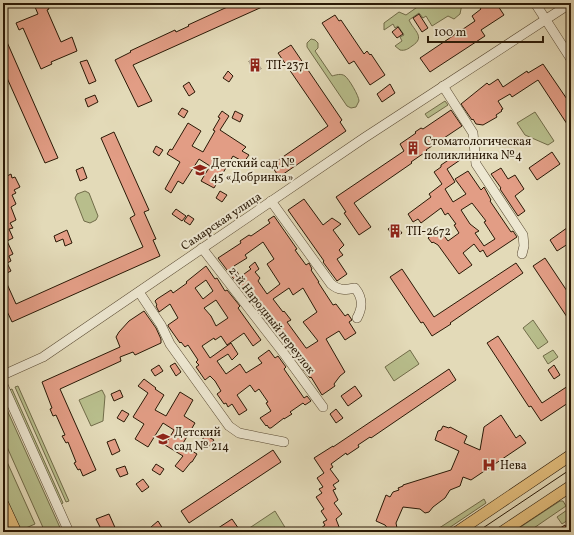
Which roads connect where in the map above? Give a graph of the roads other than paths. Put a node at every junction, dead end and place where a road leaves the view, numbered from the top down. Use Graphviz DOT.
graph roads {
  1 [pos="535,3"];
  2 [pos="571,3"];
  3 [pos="545,19"];
  4 [pos="571,59"];
  5 [pos="443,86"];
  6 [pos="271,202"];
  7 [pos="202,248"];
  8 [pos="522,254"];
  9 [pos="139,292"];
  10 [pos="357,318"];
  11 [pos="3,375"];
  12 [pos="3,385"];
  13 [pos="323,407"];
  14 [pos="284,442"];
  15 [pos="571,455"];
  16 [pos="571,486"];
  17 [pos="3,504"];
  18 [pos="16,532"];
  19 [pos="68,532"];
  20 [pos="457,532"];
  21 [pos="502,532"];
  1 -- 3 [label="street"];
  2 -- 3 [label="street, Самарская улица"];
  3 -- 4 [label="street"];
  3 -- 5 [label="street, Самарская улица"];
  5 -- 6 [label="street, Самарская улица"];
  5 -- 8 [label="street"];
  6 -- 7 [label="street, Самарская улица"];
  6 -- 10 [label="street"];
  7 -- 9 [label="street, Самарская улица"];
  7 -- 13 [label="street, 2-й Народный переулок"];
  9 -- 11 [label="street, Самарская улица"];
  9 -- 14 [label="street"];
  12 -- 19 [label="street"];
  15 -- 20 [label="main road"];
  16 -- 21 [label="main road"];
  17 -- 18 [label="main road"];
}
